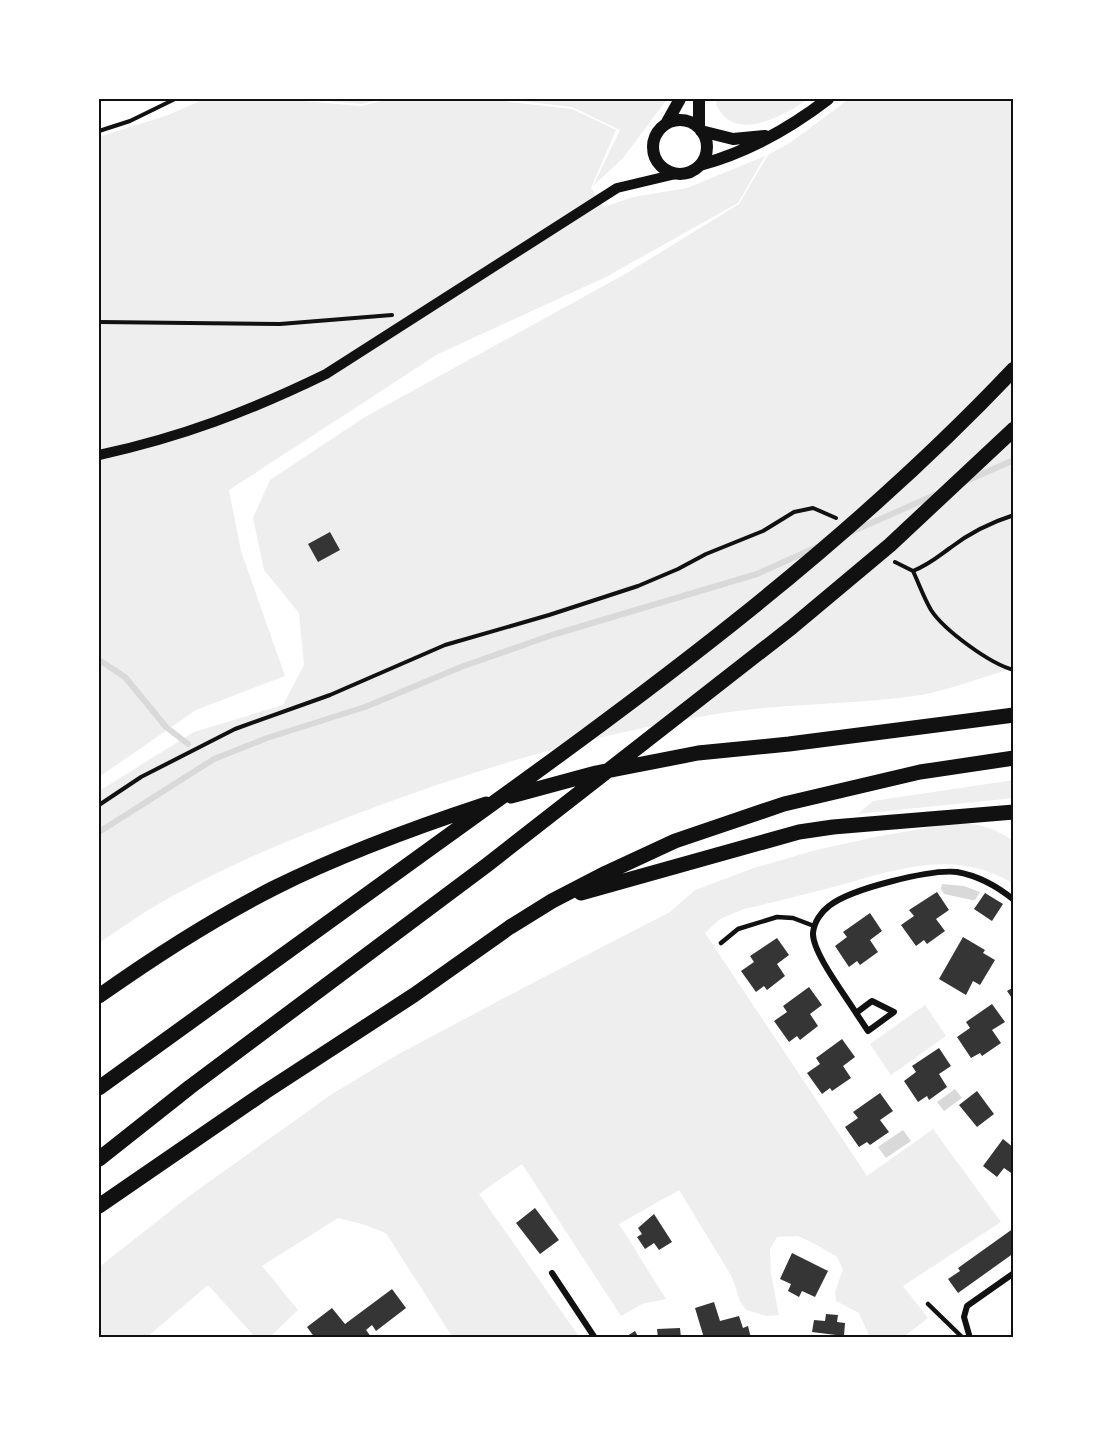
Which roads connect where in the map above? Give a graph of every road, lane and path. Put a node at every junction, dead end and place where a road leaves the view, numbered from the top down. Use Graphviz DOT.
graph roads {
  1 [pos="175,99"];
  2 [pos="680,99"];
  3 [pos="699,99"];
  4 [pos="828,99"];
  5 [pos="666,124"];
  6 [pos="700,129"];
  7 [pos="99,131"];
  8 [pos="778,134"];
  9 [pos="700,165"];
  10 [pos="676,174"];
  11 [pos="421,312"];
  12 [pos="99,322"];
  13 [pos="1014,369"];
  14 [pos="1014,429"];
  15 [pos="99,455"];
  16 [pos="1014,515"];
  17 [pos="838,520"];
  18 [pos="892,560"];
  19 [pos="913,572"];
  20 [pos="1014,670"];
  21 [pos="1014,715"];
  22 [pos="1014,758"];
  23 [pos="99,805"];
  24 [pos="1014,812"];
  25 [pos="1014,900"];
  26 [pos="552,901"];
  27 [pos="814,926"];
  28 [pos="721,943"];
  29 [pos="99,996"];
  30 [pos="856,1013"];
  31 [pos="99,1088"];
  32 [pos="99,1159"];
  33 [pos="99,1206"];
  34 [pos="552,1273"];
  35 [pos="1014,1273"];
  36 [pos="928,1304"];
  37 [pos="595,1338"];
  38 [pos="963,1338"];
  39 [pos="970,1338"];
  1 -- 7 [label="path"];
  2 -- 5 [label="main road"];
  3 -- 6 [label="main road"];
  4 -- 8 [label="main road"];
  5 -- 6 [label="main road"];
  5 -- 10 [label="main road"];
  6 -- 8 [label="main road"];
  6 -- 9 [label="main road"];
  8 -- 9 [label="main road"];
  9 -- 10 [label="main road"];
  10 -- 11 [label="street"];
  11 -- 12 [label="path"];
  11 -- 15 [label="street"];
  13 -- 31 [label="highway"];
  14 -- 32 [label="highway"];
  16 -- 19 [label="path"];
  17 -- 23 [label="path"];
  18 -- 19 [label="path"];
  19 -- 20 [label="path"];
  21 -- 29 [label="highway"];
  22 -- 26 [label="highway"];
  24 -- 26 [label="highway"];
  25 -- 27 [label="street"];
  26 -- 33 [label="highway"];
  27 -- 28 [label="lane"];
  27 -- 30 [label="street"];
  30 -- 30 [label="street"];
  34 -- 37 [label="street"];
  35 -- 39 [label="street"];
  36 -- 38 [label="lane"];
}
